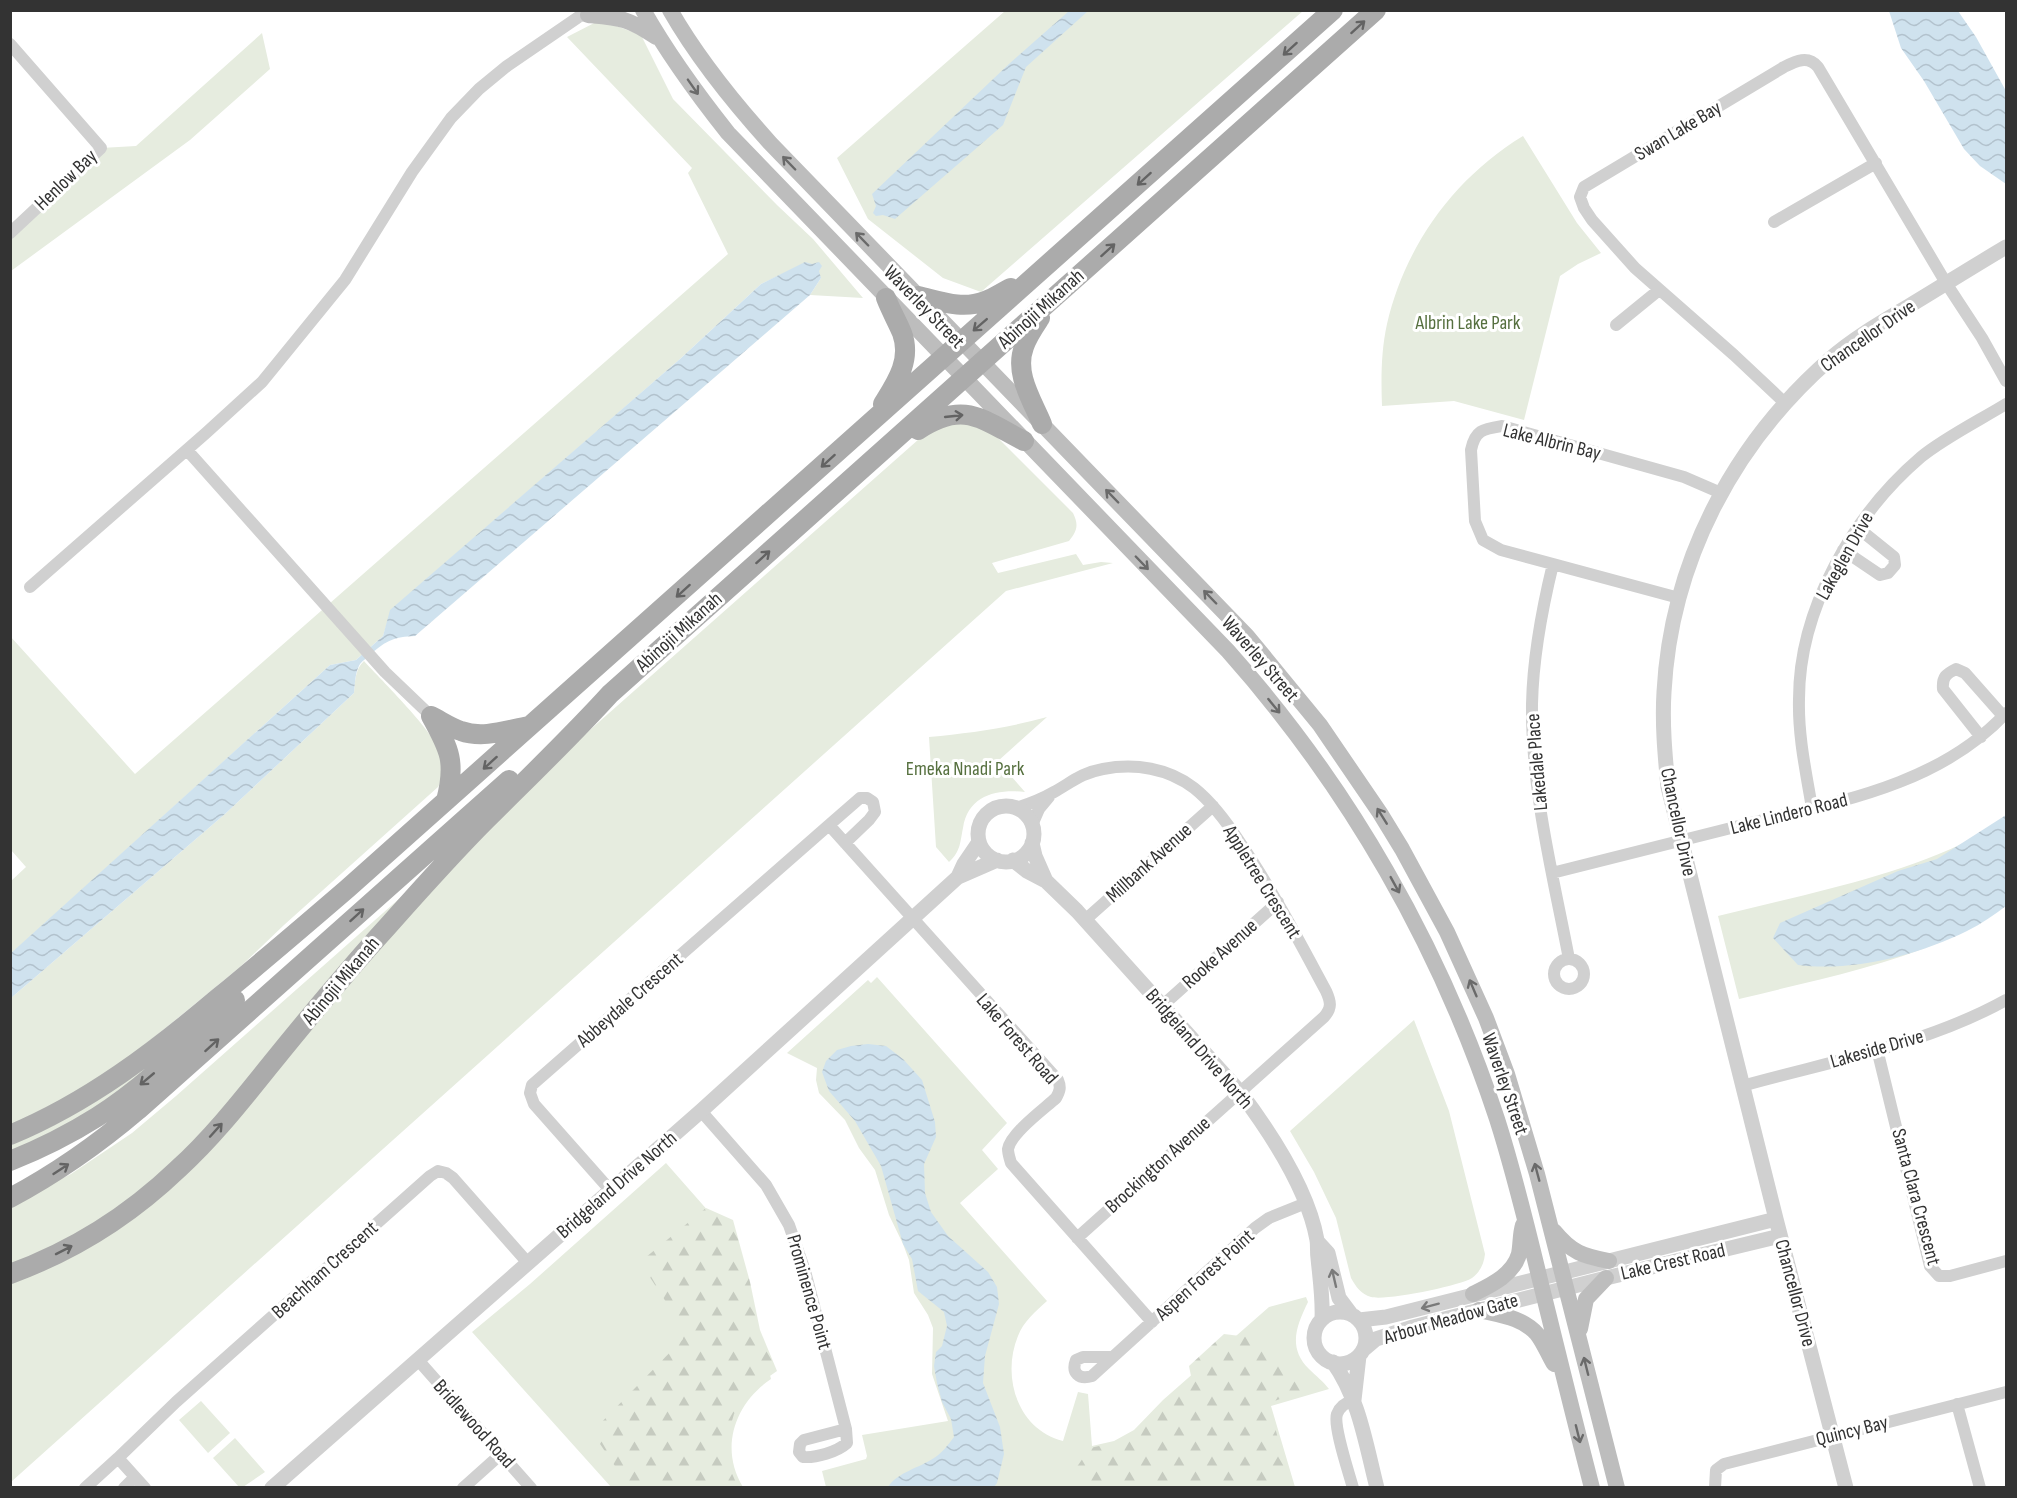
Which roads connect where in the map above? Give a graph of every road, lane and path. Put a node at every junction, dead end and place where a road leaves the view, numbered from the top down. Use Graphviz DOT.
graph roads {
  1 [pos="643,10"];
  2 [pos="670,10"];
  3 [pos="678,10"];
  4 [pos="1333,10"];
  5 [pos="1376,10"];
  6 [pos="586,13"];
  7 [pos="686,37"];
  8 [pos="659,39"];
  9 [pos="10,44"];
  10 [pos="1876,163"];
  11 [pos="1774,222"];
  12 [pos="10,233"];
  13 [pos="2007,247"];
  14 [pos="1030,281"];
  15 [pos="1946,283"];
  16 [pos="1659,290"];
  17 [pos="918,296"];
  18 [pos="886,298"];
  19 [pos="1048,302"];
  20 [pos="1616,325"];
  21 [pos="962,342"];
  22 [pos="943,358"];
  23 [pos="982,362"];
  24 [pos="963,378"];
  25 [pos="2007,381"];
  26 [pos="1785,404"];
  27 [pos="2007,405"];
  28 [pos="872,422"];
  29 [pos="1042,423"];
  30 [pos="1024,441"];
  31 [pos="889,445"];
  32 [pos="187,450"];
  33 [pos="1721,493"];
  34 [pos="1857,528"];
  35 [pos="1844,550"];
  36 [pos="1553,564"];
  37 [pos="30,587"];
  38 [pos="1679,598"];
  39 [pos="610,694"];
  40 [pos="2005,715"];
  41 [pos="431,716"];
  42 [pos="531,726"];
  43 [pos="1981,737"];
  44 [pos="1054,792"];
  45 [pos="446,801"];
  46 [pos="1213,806"];
  47 [pos="1016,808"];
  48 [pos="1812,808"];
  49 [pos="829,825"];
  50 [pos="1032,825"];
  51 [pos="1680,841"];
  52 [pos="979,842"];
  53 [pos="845,843"];
  54 [pos="1032,843"];
  55 [pos="997,860"];
  56 [pos="1013,860"];
  57 [pos="1552,873"];
  58 [pos="958,877"];
  59 [pos="1046,880"];
  60 [pos="1278,902"];
  61 [pos="325,908"];
  62 [pos="913,919"];
  63 [pos="1085,921"];
  64 [pos="1569,959"];
  65 [pos="2007,1000"];
  66 [pos="1162,1006"];
  67 [pos="1877,1049"];
  68 [pos="1742,1086"];
  69 [pos="1240,1092"];
  70 [pos="701,1112"];
  71 [pos="10,1135"];
  72 [pos="10,1161"];
  73 [pos="611,1191"];
  74 [pos="10,1198"];
  75 [pos="1306,1203"];
  76 [pos="1524,1219"];
  77 [pos="1776,1219"];
  78 [pos="1552,1229"];
  79 [pos="1780,1236"];
  80 [pos="1077,1238"];
  81 [pos="1317,1240"];
  82 [pos="2007,1261"];
  83 [pos="528,1263"];
  84 [pos="1607,1269"];
  85 [pos="10,1274"];
  86 [pos="1564,1280"];
  87 [pos="1541,1286"];
  88 [pos="1473,1294"];
  89 [pos="1479,1310"];
  90 [pos="1355,1317"];
  91 [pos="1322,1318"];
  92 [pos="1152,1322"];
  93 [pos="1579,1336"];
  94 [pos="1361,1353"];
  95 [pos="1111,1358"];
  96 [pos="418,1360"];
  97 [pos="1333,1362"];
  98 [pos="1564,1380"];
  99 [pos="2007,1392"];
  100 [pos="1354,1400"];
  101 [pos="1957,1404"];
  102 [pos="846,1429"];
  103 [pos="1833,1436"];
  104 [pos="501,1454"];
  105 [pos="118,1458"];
  106 [pos="135,1477"];
  107 [pos="84,1488"];
  108 [pos="124,1488"];
  109 [pos="145,1488"];
  110 [pos="272,1488"];
  111 [pos="463,1488"];
  112 [pos="531,1488"];
  113 [pos="1353,1488"];
  114 [pos="1377,1488"];
  115 [pos="1592,1488"];
  116 [pos="1617,1488"];
  117 [pos="1715,1488"];
  118 [pos="1846,1488"];
  119 [pos="1980,1488"];
  1 -- 8 [label="main road, Waverley Street"];
  2 -- 7 [label="main road, Waverley Street"];
  3 -- 7 [label="main road"];
  4 -- 14 [label="main road, Abinojii Mikanah, one-way"];
  19 -- 5 [label="main road, Abinojii Mikanah, one-way"];
  6 -- 8 [label="main road"];
  6 -- 32 [label="street"];
  17 -- 7 [label="main road, Waverley Street, one-way"];
  8 -- 18 [label="main road, Waverley Street, one-way"];
  9 -- 12 [label="street, Henlow Bay"];
  10 -- 11 [label="street"];
  10 -- 15 [label="street, Swan Lake Bay"];
  10 -- 16 [label="street, Swan Lake Bay"];
  13 -- 15 [label="street, Chancellor Drive"];
  14 -- 17 [label="main road"];
  14 -- 21 [label="main road, Abinojii Mikanah, one-way"];
  15 -- 25 [label="street"];
  15 -- 26 [label="street, Chancellor Drive"];
  16 -- 20 [label="street"];
  16 -- 26 [label="street, Swan Lake Bay"];
  17 -- 21 [label="main road, Waverley Street"];
  18 -- 22 [label="main road, Waverley Street"];
  18 -- 28 [label="main road"];
  19 -- 23 [label="main road, Abinojii Mikanah"];
  19 -- 29 [label="main road"];
  21 -- 22 [label="main road, Abinojii Mikanah"];
  21 -- 23 [label="main road, Waverley Street"];
  22 -- 24 [label="main road, Waverley Street"];
  22 -- 28 [label="main road, Abinojii Mikanah"];
  23 -- 24 [label="main road, Abinojii Mikanah"];
  23 -- 29 [label="main road, Waverley Street"];
  24 -- 30 [label="main road, Waverley Street"];
  24 -- 31 [label="main road, Abinojii Mikanah"];
  26 -- 33 [label="street, Chancellor Drive"];
  27 -- 34 [label="street, Lakeglen Drive"];
  28 -- 42 [label="main road, Abinojii Mikanah, one-way"];
  78 -- 29 [label="main road, Waverley Street, one-way"];
  31 -- 30 [label="main road, one-way"];
  30 -- 76 [label="main road, Waverley Street, one-way"];
  39 -- 31 [label="main road, Abinojii Mikanah, one-way"];
  32 -- 37 [label="street"];
  32 -- 41 [label="street"];
  33 -- 36 [label="street, Lake Albrin Bay"];
  33 -- 38 [label="street, Chancellor Drive"];
  34 -- 35 [label="street, Lakeglen Drive"];
  34 -- 35 [label="street"];
  35 -- 48 [label="street, Lakeglen Drive"];
  36 -- 38 [label="street, Lake Albrin Bay"];
  36 -- 57 [label="street, Lakedale Place"];
  38 -- 51 [label="street, Chancellor Drive"];
  74 -- 39 [label="main road, one-way"];
  85 -- 39 [label="main road, Abinojii Mikanah, one-way"];
  40 -- 43 [label="street, Lake Lindero Road"];
  40 -- 43 [label="street"];
  41 -- 42 [label="main road"];
  41 -- 45 [label="main road"];
  42 -- 45 [label="main road, Abinojii Mikanah, one-way"];
  43 -- 48 [label="street, Lake Lindero Road"];
  44 -- 46 [label="street, Appletree Crescent"];
  44 -- 47 [label="street, Appletree Crescent"];
  44 -- 50 [label="street, Appletree Crescent"];
  45 -- 61 [label="main road, Abinojii Mikanah"];
  46 -- 60 [label="street, Appletree Crescent"];
  46 -- 63 [label="street, Millbank Avenue"];
  47 -- 50 [label="street"];
  47 -- 52 [label="street"];
  48 -- 51 [label="street, Lake Lindero Road"];
  49 -- 53 [label="street"];
  49 -- 53 [label="street, Abbeydale Crescent"];
  49 -- 73 [label="street, Abbeydale Crescent"];
  50 -- 54 [label="street"];
  51 -- 57 [label="street, Lake Lindero Road"];
  51 -- 68 [label="street, Chancellor Drive"];
  52 -- 55 [label="street"];
  52 -- 58 [label="street, Bridgeland Drive North"];
  53 -- 62 [label="street"];
  54 -- 56 [label="street"];
  54 -- 59 [label="street, Bridgeland Drive North"];
  55 -- 56 [label="street"];
  55 -- 58 [label="street, Bridgeland Drive North"];
  56 -- 59 [label="street, Bridgeland Drive North"];
  57 -- 64 [label="street, Lakedale Place"];
  58 -- 62 [label="street, Bridgeland Drive North"];
  59 -- 63 [label="street, Bridgeland Drive North"];
  60 -- 66 [label="street, Rooke Avenue"];
  60 -- 69 [label="street, Appletree Crescent"];
  61 -- 71 [label="main road, Abinojii Mikanah"];
  61 -- 72 [label="main road, one-way"];
  62 -- 70 [label="street, Bridgeland Drive North"];
  62 -- 80 [label="street, Lake Forest Road"];
  63 -- 66 [label="street, Bridgeland Drive North"];
  65 -- 67 [label="street, Lakeside Drive"];
  66 -- 69 [label="street, Bridgeland Drive North"];
  67 -- 68 [label="street, Lakeside Drive"];
  67 -- 82 [label="street, Santa Clara Crescent"];
  68 -- 77 [label="street, Chancellor Drive"];
  69 -- 75 [label="street, Bridgeland Drive North"];
  69 -- 80 [label="street, Brockington Avenue"];
  70 -- 73 [label="street, Bridgeland Drive North"];
  70 -- 102 [label="street, Prominence Point"];
  73 -- 83 [label="street, Bridgeland Drive North"];
  75 -- 81 [label="street, Bridgeland Drive North"];
  75 -- 92 [label="street, Aspen Forest Point"];
  76 -- 87 [label="main road, Waverley Street"];
  76 -- 88 [label="main road"];
  77 -- 79 [label="street, Chancellor Drive"];
  77 -- 84 [label="street, Lake Crest Road"];
  78 -- 84 [label="main road"];
  78 -- 86 [label="main road, Waverley Street"];
  79 -- 84 [label="street, Lake Crest Road"];
  79 -- 103 [label="street, Chancellor Drive"];
  80 -- 92 [label="street, Lake Forest Road"];
  90 -- 81 [label="street, Bridgeland Drive North, one-way"];
  81 -- 91 [label="street, Bridgeland Drive North"];
  83 -- 96 [label="street, Bridgeland Drive North"];
  83 -- 105 [label="street, Beachham Crescent"];
  84 -- 86 [label="street, Lake Crest Road"];
  84 -- 93 [label="main road"];
  86 -- 87 [label="street, Lake Crest Road"];
  86 -- 93 [label="main road, Waverley Street"];
  87 -- 88 [label="street, Arbour Meadow Gate"];
  87 -- 89 [label="street, Arbour Meadow Gate"];
  87 -- 98 [label="main road, Waverley Street"];
  88 -- 90 [label="street, Arbour Meadow Gate, one-way"];
  89 -- 94 [label="street, Arbour Meadow Gate"];
  89 -- 98 [label="main road"];
  90 -- 91 [label="street"];
  90 -- 94 [label="street"];
  91 -- 97 [label="street"];
  92 -- 95 [label="street, Aspen Forest Point"];
  116 -- 93 [label="main road, Waverley Street, one-way"];
  94 -- 97 [label="street"];
  94 -- 100 [label="street"];
  96 -- 104 [label="street, Bridlewood Road"];
  96 -- 110 [label="street, Bridgeland Drive North"];
  97 -- 100 [label="street"];
  98 -- 115 [label="main road, Waverley Street, one-way"];
  99 -- 101 [label="street, Quincy Bay"];
  100 -- 113 [label="street"];
  100 -- 114 [label="street"];
  101 -- 103 [label="street, Quincy Bay"];
  101 -- 119 [label="street"];
  103 -- 117 [label="street, Quincy Bay"];
  103 -- 118 [label="street, Chancellor Drive"];
  104 -- 111 [label="street"];
  104 -- 112 [label="street, Bridlewood Road"];
  105 -- 106 [label="street"];
  105 -- 107 [label="street, Beachham Crescent"];
  106 -- 108 [label="street"];
  106 -- 109 [label="street"];
}
